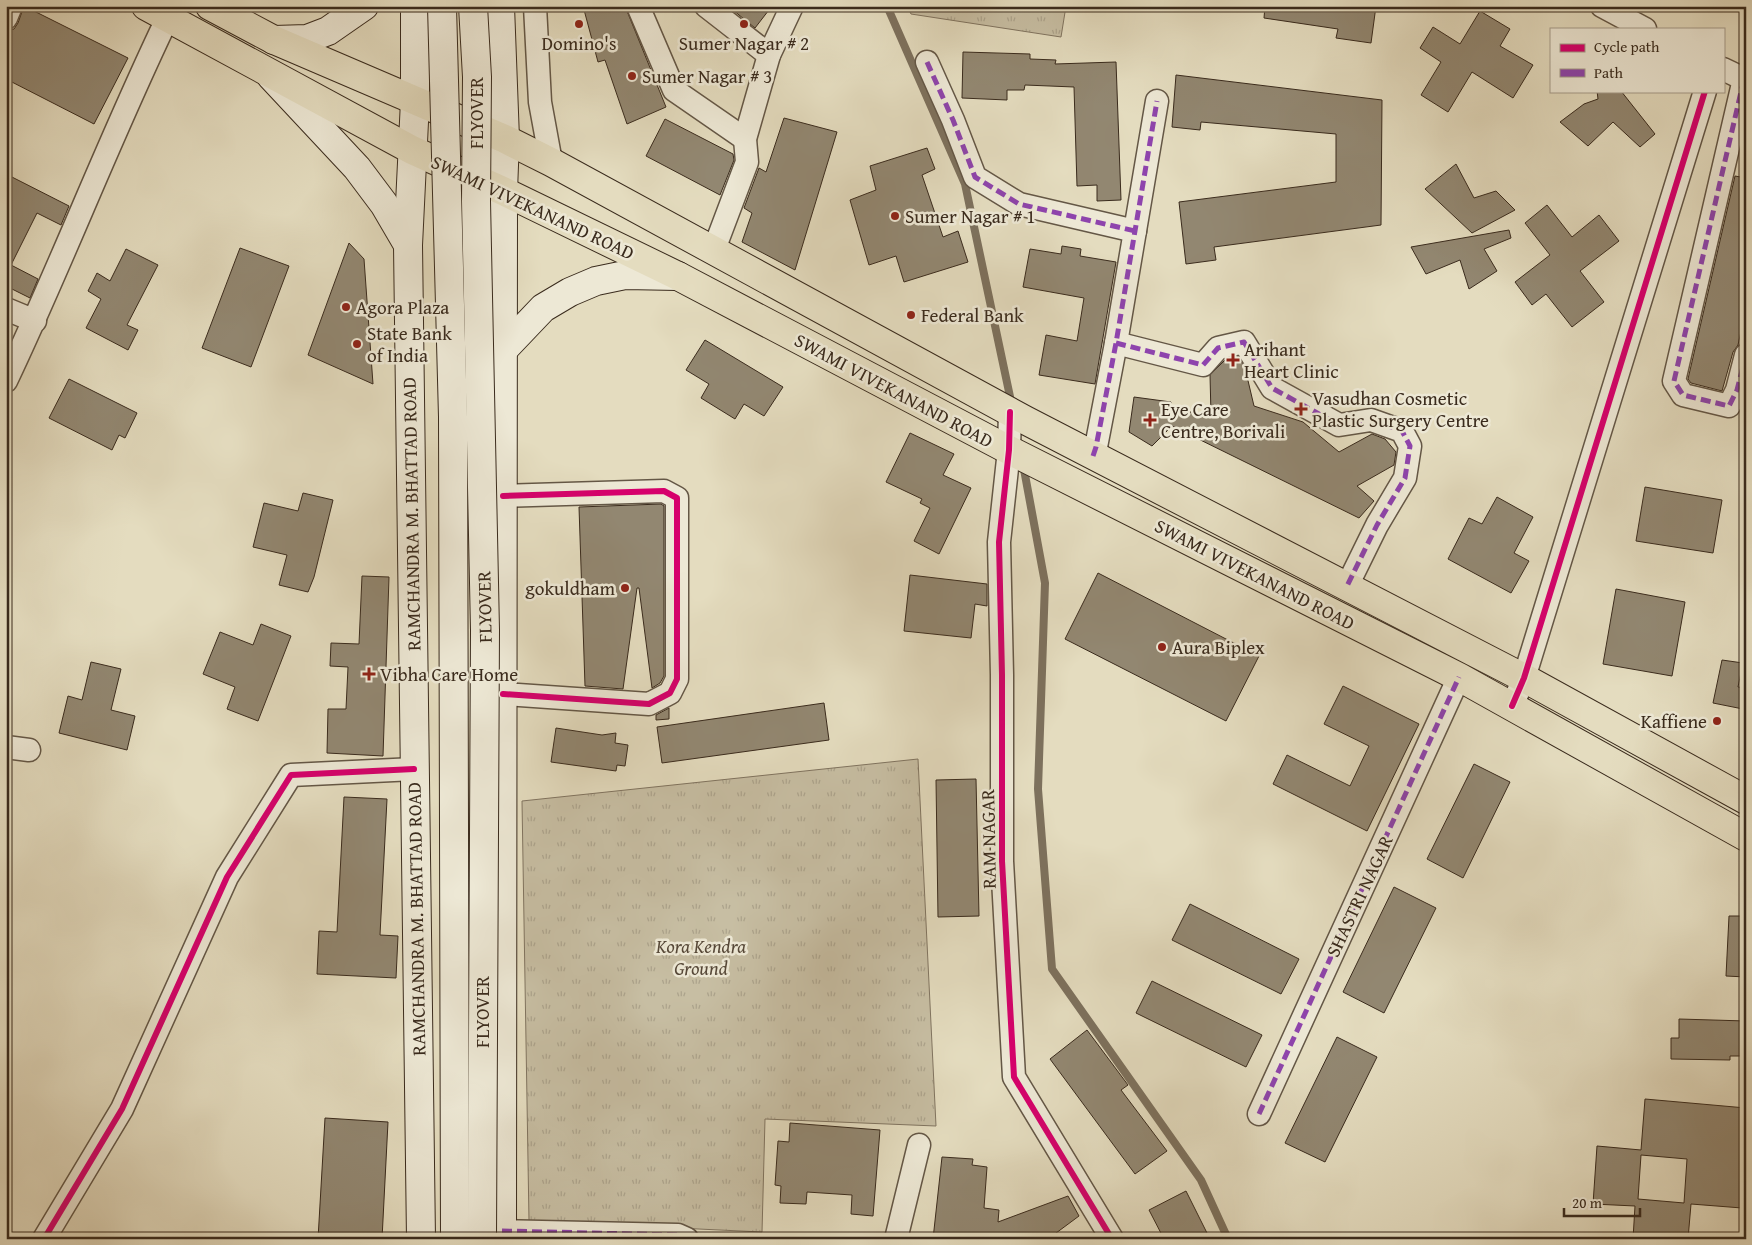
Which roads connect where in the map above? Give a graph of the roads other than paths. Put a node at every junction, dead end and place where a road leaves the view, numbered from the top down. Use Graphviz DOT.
graph roads {
  1 [pos="11,6"];
  2 [pos="210,6"];
  3 [pos="364,6"];
  4 [pos="415,6"];
  5 [pos="442,6"];
  6 [pos="474,6"];
  7 [pos="500,6"];
  8 [pos="535,6"];
  9 [pos="638,6"];
  10 [pos="706,6"];
  11 [pos="792,6"];
  12 [pos="1602,6"];
  13 [pos="157,12"];
  14 [pos="6,18"];
  15 [pos="1643,28"];
  16 [pos="274,40"];
  17 [pos="769,55"];
  18 [pos="927,62"];
  19 [pos="1724,70"];
  20 [pos="266,71"];
  21 [pos="1745,80"];
  22 [pos="1705,92"];
  23 [pos="1157,100"];
  24 [pos="415,101"];
  25 [pos="505,139"];
  26 [pos="745,139"];
  27 [pos="412,150"];
  28 [pos="551,162"];
  29 [pos="503,192"];
  30 [pos="1135,231"];
  31 [pos="408,245"];
  32 [pos="713,252"];
  33 [pos="678,276"];
  34 [pos="6,309"];
  35 [pos="35,321"];
  36 [pos="1116,343"];
  37 [pos="503,350"];
  38 [pos="1746,355"];
  39 [pos="6,381"];
  40 [pos="1018,416"];
  41 [pos="1017,455"];
  42 [pos="1093,456"];
  43 [pos="503,496"];
  44 [pos="1347,586"];
  45 [pos="1459,677"];
  46 [pos="1524,678"];
  47 [pos="503,694"];
  48 [pos="1512,706"];
  49 [pos="6,747"];
  50 [pos="29,750"];
  51 [pos="414,769"];
  52 [pos="1746,800"];
  53 [pos="1746,836"];
  54 [pos="1259,1114"];
  55 [pos="919,1145"];
  56 [pos="495,1236"];
  57 [pos="44,1239"];
  58 [pos="421,1239"];
  59 [pos="455,1239"];
  60 [pos="687,1239"];
  61 [pos="896,1239"];
  62 [pos="1112,1239"];
  1 -- 14 [label="street"];
  2 -- 16 [label="main road, SWAMI VIVEKANAND ROAD"];
  3 -- 16 [label="main road"];
  4 -- 24 [label="main road, RAMCHANDRA M. BHATTAD ROAD"];
  5 -- 59 [label="main road, FLYOVER, bridge"];
  6 -- 56 [label="main road, FLYOVER, bridge"];
  7 -- 25 [label="main road"];
  8 -- 28 [label="street"];
  9 -- 26 [label="street"];
  10 -- 17 [label="street"];
  11 -- 17 [label="street"];
  12 -- 15 [label="street"];
  13 -- 20 [label="main road, SWAMI VIVEKANAND ROAD"];
  13 -- 35 [label="street"];
  16 -- 24 [label="main road, SWAMI VIVEKANAND ROAD"];
  17 -- 26 [label="street"];
  18 -- 30 [label="street"];
  19 -- 21 [label="street"];
  20 -- 27 [label="main road, SWAMI VIVEKANAND ROAD"];
  20 -- 31 [label="main road"];
  21 -- 38 [label="street"];
  22 -- 46 [label="street"];
  23 -- 30 [label="street"];
  24 -- 25 [label="main road, SWAMI VIVEKANAND ROAD"];
  24 -- 27 [label="main road, RAMCHANDRA M. BHATTAD ROAD"];
  25 -- 28 [label="main road, SWAMI VIVEKANAND ROAD"];
  25 -- 29 [label="main road"];
  26 -- 32 [label="street"];
  27 -- 29 [label="main road, SWAMI VIVEKANAND ROAD"];
  27 -- 31 [label="main road, RAMCHANDRA M. BHATTAD ROAD"];
  28 -- 32 [label="main road, SWAMI VIVEKANAND ROAD"];
  29 -- 33 [label="main road, SWAMI VIVEKANAND ROAD"];
  29 -- 37 [label="main road"];
  30 -- 36 [label="street"];
  31 -- 51 [label="main road, RAMCHANDRA M. BHATTAD ROAD"];
  32 -- 40 [label="main road, SWAMI VIVEKANAND ROAD"];
  33 -- 37 [label="main road"];
  33 -- 41 [label="main road, SWAMI VIVEKANAND ROAD"];
  34 -- 35 [label="street"];
  35 -- 39 [label="street"];
  36 -- 42 [label="street"];
  36 -- 44 [label="street"];
  37 -- 43 [label="main road"];
  40 -- 41 [label="street, RAM NAGAR"];
  40 -- 42 [label="main road, SWAMI VIVEKANAND ROAD"];
  41 -- 45 [label="main road, SWAMI VIVEKANAND ROAD"];
  41 -- 62 [label="street, RAM NAGAR"];
  42 -- 44 [label="main road, SWAMI VIVEKANAND ROAD"];
  43 -- 47 [label="main road"];
  43 -- 47 [label="street"];
  44 -- 46 [label="main road, SWAMI VIVEKANAND ROAD"];
  45 -- 48 [label="main road, SWAMI VIVEKANAND ROAD"];
  45 -- 54 [label="street, SHASTRI NAGAR"];
  46 -- 48 [label="street"];
  46 -- 52 [label="main road, SWAMI VIVEKANAND ROAD"];
  47 -- 56 [label="main road"];
  48 -- 53 [label="main road, SWAMI VIVEKANAND ROAD"];
  49 -- 50 [label="street"];
  51 -- 57 [label="street"];
  51 -- 58 [label="main road, RAMCHANDRA M. BHATTAD ROAD"];
  55 -- 61 [label="street"];
  56 -- 60 [label="street"];
}
